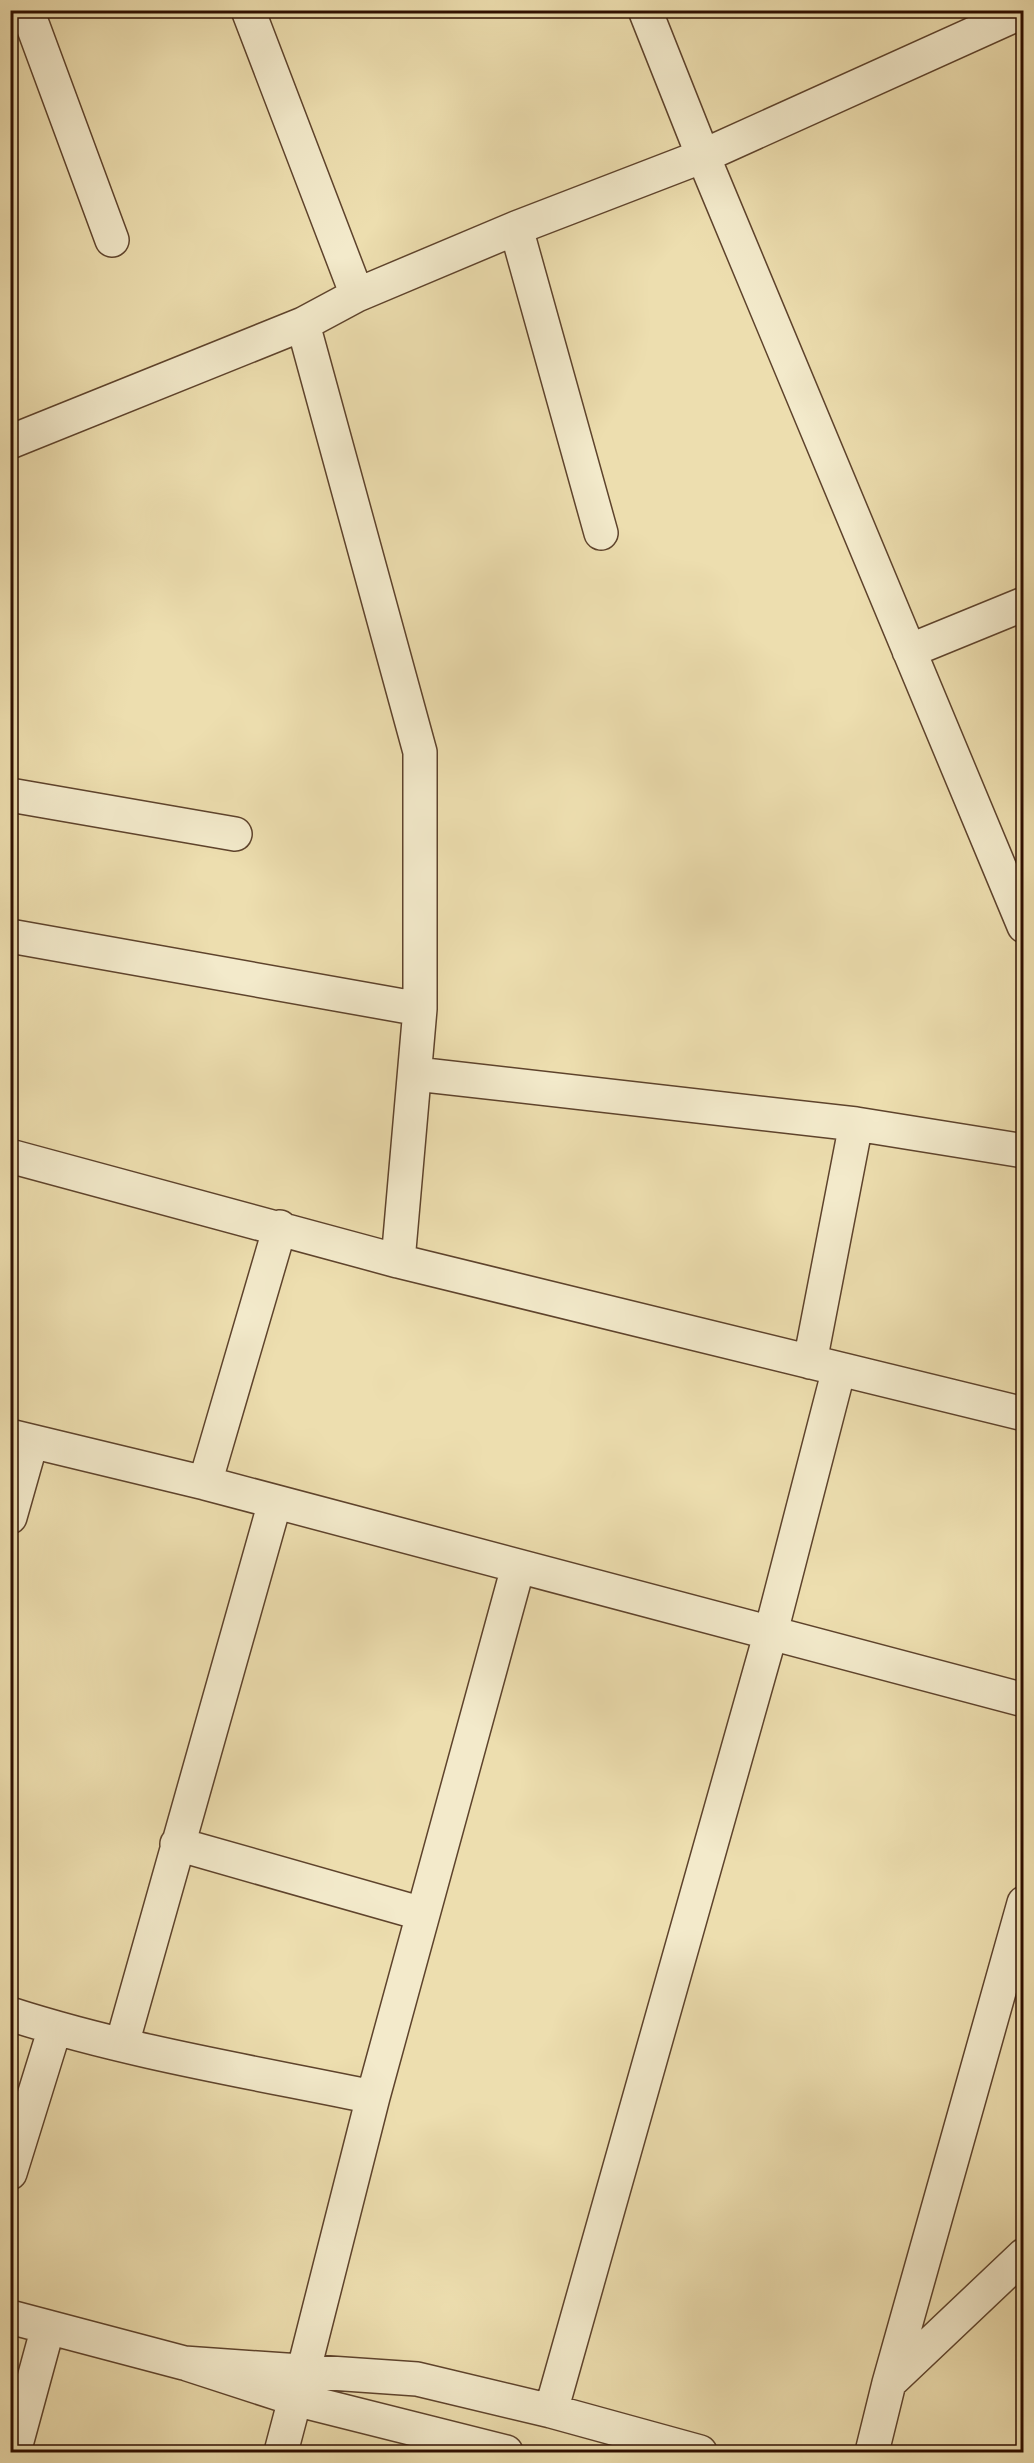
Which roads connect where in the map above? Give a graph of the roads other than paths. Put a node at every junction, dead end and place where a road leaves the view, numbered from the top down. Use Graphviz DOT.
graph roads {
  1 [pos="27,10"];
  2 [pos="248,10"];
  3 [pos="645,10"];
  4 [pos="1023,11"];
  5 [pos="703,156"];
  6 [pos="516,228"];
  7 [pos="112,240"];
  8 [pos="357,295"];
  9 [pos="303,324"];
  10 [pos="10,442"];
  11 [pos="601,533"];
  12 [pos="1023,604"];
  13 [pos="909,651"];
  14 [pos="10,795"];
  15 [pos="235,834"];
  16 [pos="1023,926"];
  17 [pos="10,936"];
  18 [pos="420,1009"];
  19 [pos="416,1074"];
  20 [pos="856,1124"];
  21 [pos="1023,1151"];
  22 [pos="10,1156"];
  23 [pos="280,1227"];
  24 [pos="398,1261"];
  25 [pos="825,1365"];
  26 [pos="1023,1414"];
  27 [pos="21,1440"];
  28 [pos="205,1483"];
  29 [pos="275,1502"];
  30 [pos="10,1517"];
  31 [pos="518,1567"];
  32 [pos="771,1632"];
  33 [pos="1023,1700"];
  34 [pos="177,1844"];
  35 [pos="1023,1903"];
  36 [pos="423,1914"];
  37 [pos="10,2014"];
  38 [pos="55,2028"];
  39 [pos="122,2044"];
  40 [pos="373,2097"];
  41 [pos="10,2173"];
  42 [pos="1023,2255"];
  43 [pos="10,2317"];
  44 [pos="48,2327"];
  45 [pos="889,2383"];
  46 [pos="299,2384"];
  47 [pos="551,2410"];
  48 [pos="14,2452"];
  49 [pos="281,2452"];
  50 [pos="506,2452"];
  51 [pos="700,2452"];
  52 [pos="872,2452"];
  1 -- 7 [label="street"];
  2 -- 8 [label="street"];
  3 -- 5 [label="street"];
  4 -- 5 [label="street"];
  5 -- 6 [label="street"];
  5 -- 13 [label="street"];
  6 -- 8 [label="street"];
  6 -- 11 [label="street"];
  8 -- 9 [label="street"];
  9 -- 10 [label="street"];
  9 -- 18 [label="street"];
  12 -- 13 [label="street"];
  13 -- 16 [label="street"];
  14 -- 15 [label="street"];
  17 -- 18 [label="street"];
  18 -- 19 [label="street"];
  19 -- 20 [label="street"];
  19 -- 24 [label="street"];
  20 -- 21 [label="street"];
  20 -- 25 [label="street"];
  22 -- 23 [label="street"];
  23 -- 24 [label="street"];
  23 -- 28 [label="street"];
  24 -- 25 [label="street"];
  25 -- 26 [label="street"];
  25 -- 32 [label="street"];
  27 -- 28 [label="street"];
  27 -- 30 [label="street"];
  28 -- 29 [label="street"];
  29 -- 31 [label="street"];
  29 -- 34 [label="street"];
  31 -- 32 [label="street"];
  31 -- 36 [label="street"];
  32 -- 33 [label="street"];
  32 -- 47 [label="street"];
  34 -- 36 [label="street"];
  34 -- 39 [label="street"];
  35 -- 45 [label="street"];
  36 -- 40 [label="street"];
  37 -- 38 [label="street"];
  38 -- 39 [label="street"];
  38 -- 41 [label="street"];
  39 -- 40 [label="street"];
  40 -- 46 [label="street"];
  42 -- 45 [label="street"];
  43 -- 44 [label="street"];
  44 -- 46 [label="street"];
  44 -- 48 [label="street"];
  45 -- 52 [label="street"];
  46 -- 47 [label="street"];
  46 -- 49 [label="street"];
  46 -- 50 [label="street"];
  47 -- 51 [label="street"];
}
